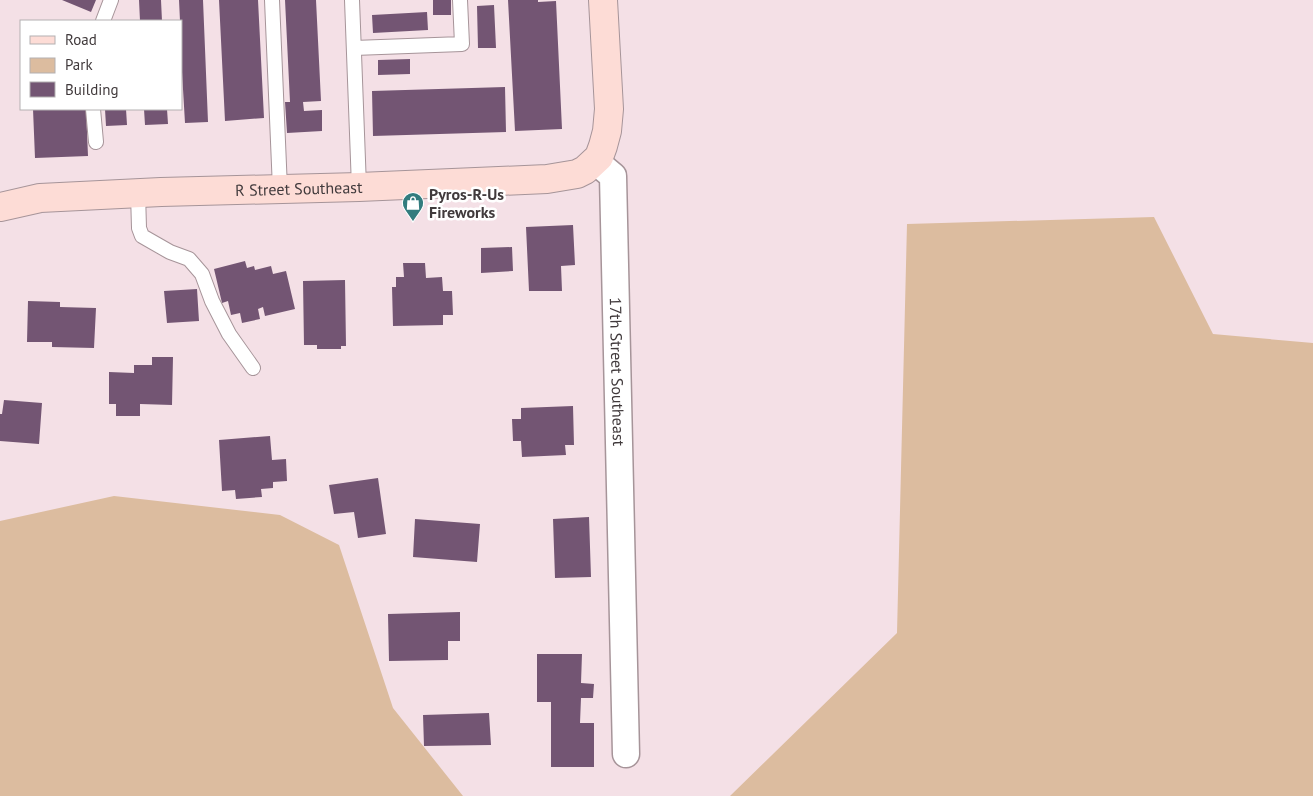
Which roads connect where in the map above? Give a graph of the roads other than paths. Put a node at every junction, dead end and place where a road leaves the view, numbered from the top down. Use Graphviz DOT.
graph roads {
  1 [pos="111,0"];
  2 [pos="272,0"];
  3 [pos="352,0"];
  4 [pos="460,0"];
  5 [pos="603,0"];
  6 [pos="103,20"];
  7 [pos="354,48"];
  8 [pos="93,110"];
  9 [pos="96,142"];
  10 [pos="595,162"];
  11 [pos="359,187"];
  12 [pos="280,189"];
  13 [pos="138,193"];
  14 [pos="0,207"];
  15 [pos="253,368"];
  16 [pos="626,754"];
  1 -- 6 [label="lane"];
  2 -- 12 [label="lane"];
  3 -- 7 [label="lane"];
  4 -- 7 [label="lane"];
  5 -- 10 [label="street"];
  7 -- 11 [label="lane"];
  8 -- 9 [label="lane"];
  10 -- 11 [label="street, R Street Southeast"];
  10 -- 16 [label="street, 17th Street Southeast"];
  11 -- 12 [label="street, R Street Southeast"];
  12 -- 13 [label="street, R Street Southeast"];
  13 -- 14 [label="street, R Street Southeast"];
  13 -- 15 [label="lane"];
}
